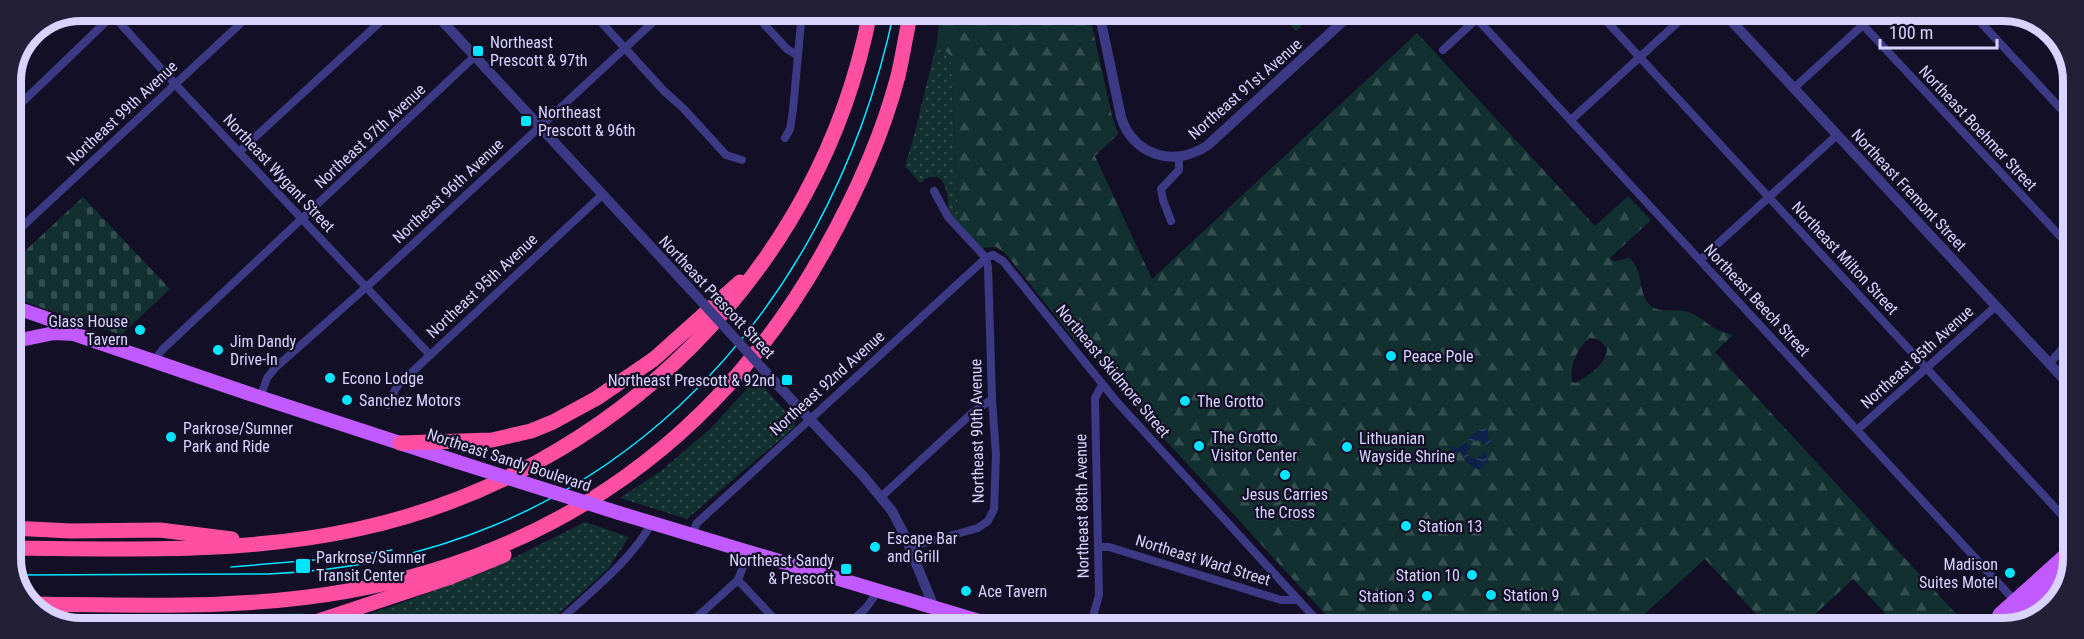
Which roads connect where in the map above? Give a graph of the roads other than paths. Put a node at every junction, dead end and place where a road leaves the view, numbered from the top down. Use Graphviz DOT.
graph roads {
  1 [pos="103,21"];
  2 [pos="118,21"];
  3 [pos="243,21"];
  4 [pos="381,21"];
  5 [pos="442,21"];
  6 [pos="600,21"];
  7 [pos="654,21"];
  8 [pos="761,21"];
  9 [pos="801,21"];
  10 [pos="868,21"];
  11 [pos="908,21"];
  12 [pos="1101,21"];
  13 [pos="1343,21"];
  14 [pos="1475,21"];
  15 [pos="1479,21"];
  16 [pos="1606,21"];
  17 [pos="1679,21"];
  18 [pos="1732,21"];
  19 [pos="1867,21"];
  20 [pos="1979,21"];
  21 [pos="1863,25"];
  22 [pos="625,48"];
  23 [pos="1443,50"];
  24 [pos="797,55"];
  25 [pos="475,56"];
  26 [pos="1639,58"];
  27 [pos="175,84"];
  28 [pos="1794,88"];
  29 [pos="21,102"];
  30 [pos="2063,111"];
  31 [pos="1571,120"];
  32 [pos="540,126"];
  33 [pos="1838,135"];
  34 [pos="785,138"];
  35 [pos="239,152"];
  36 [pos="1179,157"];
  37 [pos="742,160"];
  38 [pos="934,191"];
  39 [pos="603,194"];
  40 [pos="1768,197"];
  41 [pos="303,219"];
  42 [pos="1171,220"];
  43 [pos="21,227"];
  44 [pos="2063,239"];
  45 [pos="986,258"];
  46 [pos="1700,260"];
  47 [pos="753,275"];
  48 [pos="365,287"];
  49 [pos="1996,306"];
  50 [pos="21,309"];
  51 [pos="78,336"];
  52 [pos="21,340"];
  53 [pos="2063,348"];
  54 [pos="430,355"];
  55 [pos="154,361"];
  56 [pos="2049,364"];
  57 [pos="1926,368"];
  58 [pos="2063,379"];
  59 [pos="1102,385"];
  60 [pos="260,398"];
  61 [pos="992,399"];
  62 [pos="388,405"];
  63 [pos="810,419"];
  64 [pos="1857,430"];
  65 [pos="400,443"];
  66 [pos="881,497"];
  67 [pos="2063,516"];
  68 [pos="561,517"];
  69 [pos="652,522"];
  70 [pos="21,528"];
  71 [pos="692,534"];
  72 [pos="258,543"];
  73 [pos="910,547"];
  74 [pos="1099,547"];
  75 [pos="21,548"];
  76 [pos="749,551"];
  77 [pos="2063,560"];
  78 [pos="2061,575"];
  79 [pos="738,580"];
  80 [pos="878,591"];
  81 [pos="1298,600"];
  82 [pos="42,604"];
  83 [pos="934,608"];
  84 [pos="2023,610"];
  85 [pos="327,618"];
  86 [pos="562,618"];
  87 [pos="696,618"];
  88 [pos="774,618"];
  89 [pos="855,618"];
  90 [pos="938,618"];
  91 [pos="968,618"];
  92 [pos="1093,618"];
  93 [pos="1315,618"];
  94 [pos="1998,618"];
  1 -- 29 [label="street"];
  2 -- 27 [label="street, Northeast Wygant Street"];
  3 -- 27 [label="street, Northeast 99th Avenue"];
  4 -- 35 [label="street"];
  5 -- 25 [label="street, Northeast Prescott Street"];
  6 -- 22 [label="street"];
  7 -- 22 [label="street, Northeast 96th Avenue"];
  8 -- 24 [label="street"];
  9 -- 24 [label="street"];
  10 -- 47 [label="highway"];
  11 -- 68 [label="highway"];
  12 -- 36 [label="street"];
  13 -- 36 [label="street, Northeast 91st Avenue"];
  14 -- 23 [label="street"];
  15 -- 31 [label="street, Northeast Beech Street"];
  16 -- 26 [label="street, Northeast Milton Street"];
  17 -- 26 [label="street"];
  18 -- 28 [label="street, Northeast Fremont Street"];
  19 -- 21 [label="street"];
  20 -- 30 [label="street"];
  21 -- 28 [label="street"];
  21 -- 44 [label="street, Northeast Boehmer Street"];
  22 -- 32 [label="street, Northeast 96th Avenue"];
  22 -- 37 [label="street"];
  24 -- 34 [label="street"];
  25 -- 32 [label="street, Northeast Prescott Street"];
  25 -- 41 [label="street, Northeast 97th Avenue"];
  26 -- 31 [label="street"];
  26 -- 40 [label="street, Northeast Milton Street"];
  27 -- 35 [label="street, Northeast Wygant Street"];
  27 -- 43 [label="street, Northeast 99th Avenue"];
  28 -- 33 [label="street, Northeast Fremont Street"];
  31 -- 46 [label="street, Northeast Beech Street"];
  32 -- 39 [label="street, Northeast Prescott Street"];
  32 -- 48 [label="street, Northeast 96th Avenue"];
  33 -- 40 [label="street"];
  33 -- 49 [label="street, Northeast Fremont Street"];
  35 -- 41 [label="street, Northeast Wygant Street"];
  36 -- 42 [label="street, Northeast 91st Avenue"];
  38 -- 45 [label="street, Northeast Skidmore Street"];
  39 -- 54 [label="street, Northeast 95th Avenue"];
  39 -- 63 [label="street, Northeast Prescott Street, bridge"];
  40 -- 46 [label="street"];
  40 -- 57 [label="street, Northeast Milton Street"];
  41 -- 48 [label="street, Northeast Wygant Street"];
  41 -- 55 [label="street, Northeast 97th Avenue"];
  45 -- 59 [label="street, Northeast Skidmore Street"];
  45 -- 61 [label="street, Northeast 90th Avenue"];
  45 -- 63 [label="street, Northeast 92nd Avenue"];
  46 -- 64 [label="street, Northeast Beech Street"];
  47 -- 65 [label="highway"];
  47 -- 72 [label="highway"];
  48 -- 54 [label="street, Northeast Wygant Street"];
  48 -- 60 [label="street, Northeast 96th Avenue"];
  49 -- 56 [label="street, Northeast Fremont Street"];
  49 -- 57 [label="street, Northeast 85th Avenue"];
  50 -- 51 [label="main road"];
  51 -- 52 [label="main road, Northeast Sandy Boulevard"];
  51 -- 55 [label="main road, Northeast Sandy Boulevard"];
  53 -- 56 [label="street"];
  54 -- 62 [label="street, Northeast 95th Avenue"];
  55 -- 60 [label="main road, Northeast Sandy Boulevard"];
  56 -- 58 [label="street, Northeast Fremont Street"];
  57 -- 64 [label="street, Northeast 85th Avenue"];
  57 -- 67 [label="street, Northeast Milton Street"];
  59 -- 74 [label="street, Northeast 88th Avenue"];
  59 -- 81 [label="street, Northeast Skidmore Street"];
  60 -- 65 [label="main road, Northeast Sandy Boulevard"];
  61 -- 66 [label="street"];
  61 -- 73 [label="street, Northeast 90th Avenue"];
  63 -- 66 [label="street, Northeast Prescott Street"];
  63 -- 71 [label="street, Northeast 92nd Avenue"];
  64 -- 84 [label="street, Northeast Beech Street"];
  65 -- 69 [label="main road, Northeast Sandy Boulevard, bridge"];
  66 -- 73 [label="street, Northeast Prescott Street"];
  68 -- 82 [label="highway"];
  68 -- 85 [label="highway"];
  69 -- 71 [label="main road, Northeast Sandy Boulevard"];
  69 -- 86 [label="street"];
  70 -- 72 [label="highway"];
  71 -- 76 [label="main road, Northeast Sandy Boulevard"];
  72 -- 75 [label="highway"];
  73 -- 83 [label="street, Northeast Prescott Street"];
  74 -- 81 [label="street, Northeast Ward Street"];
  74 -- 92 [label="street, Northeast 88th Avenue"];
  76 -- 79 [label="street"];
  76 -- 80 [label="main road, Northeast Sandy Boulevard"];
  77 -- 84 [label="main road"];
  78 -- 84 [label="main road"];
  79 -- 87 [label="street"];
  79 -- 88 [label="street"];
  80 -- 83 [label="main road, Northeast Sandy Boulevard"];
  80 -- 89 [label="street"];
  81 -- 93 [label="street, Northeast Skidmore Street"];
  83 -- 90 [label="street, Northeast Prescott Street"];
  83 -- 91 [label="main road, Northeast Sandy Boulevard"];
  84 -- 94 [label="main road"];
}
